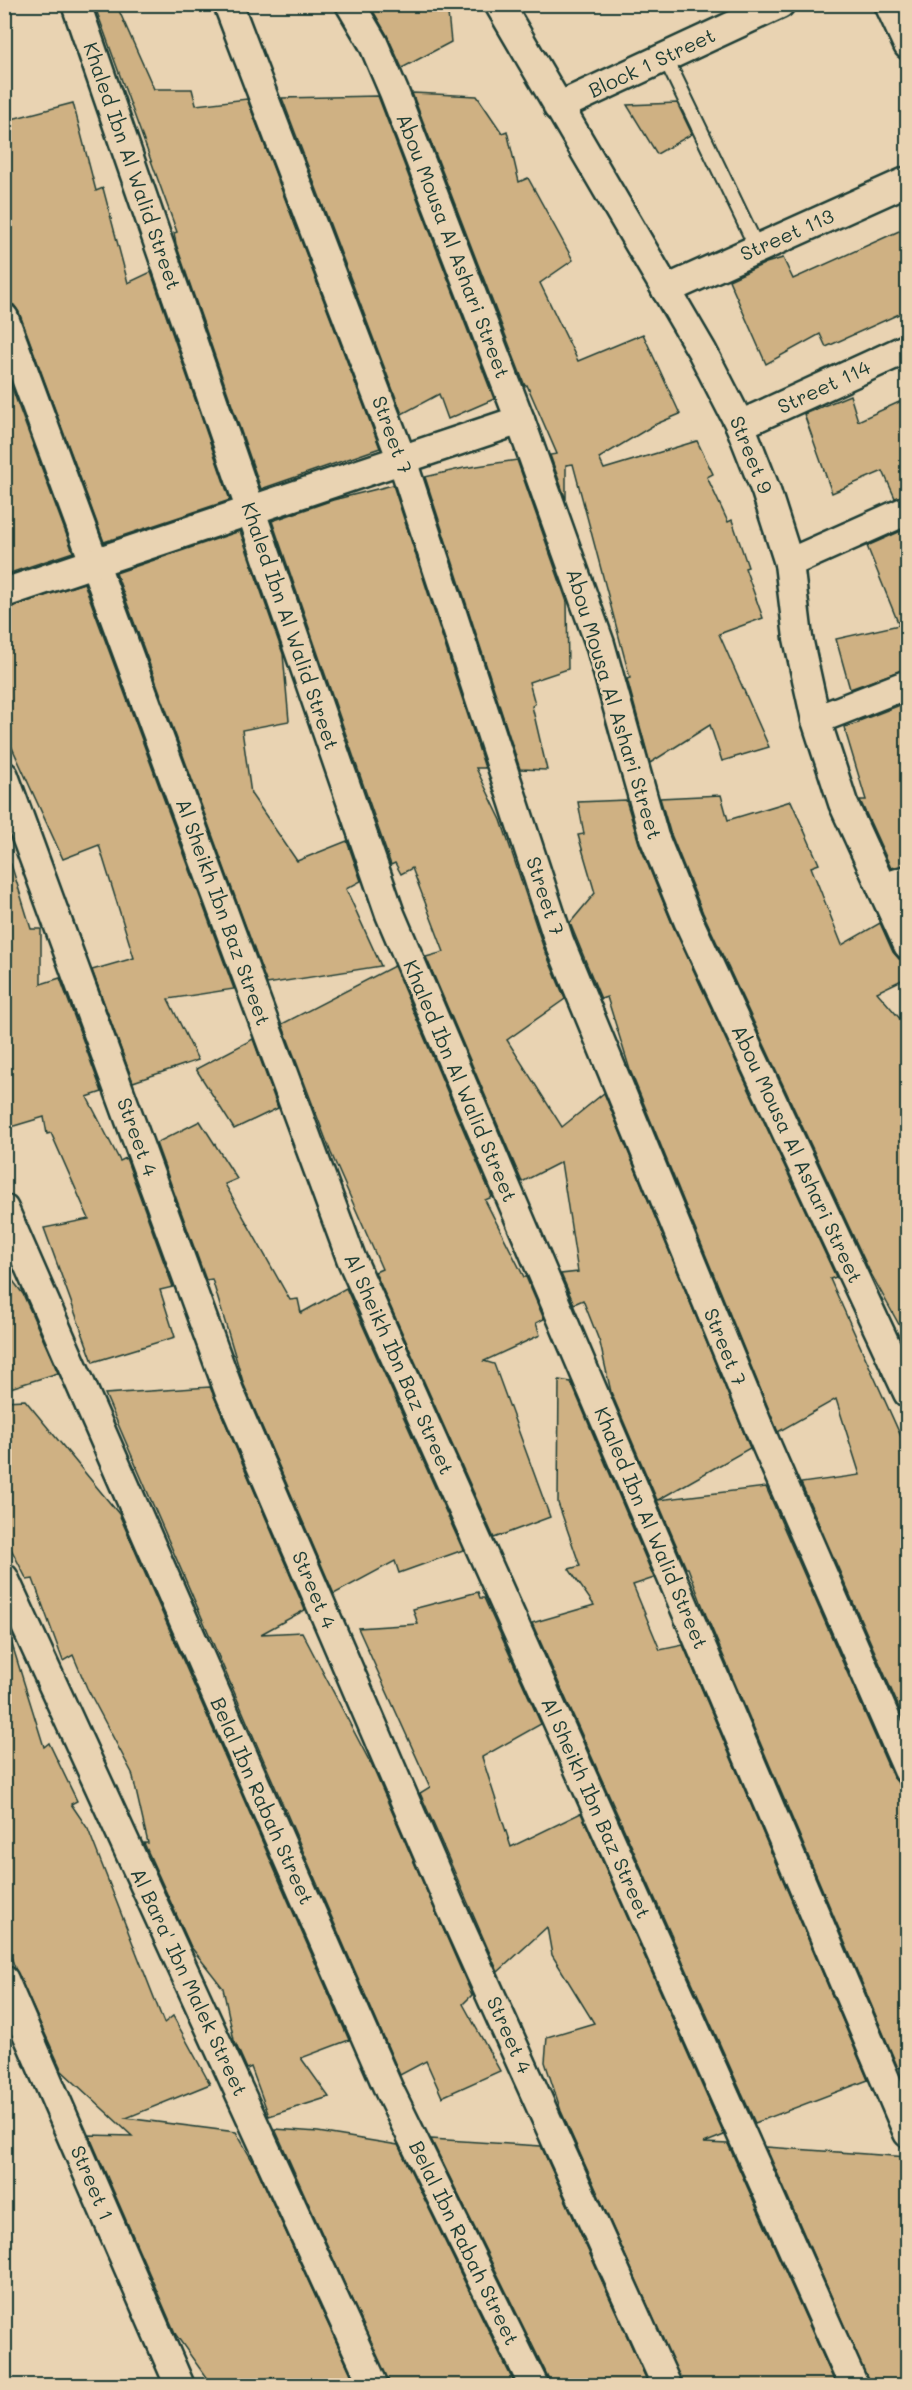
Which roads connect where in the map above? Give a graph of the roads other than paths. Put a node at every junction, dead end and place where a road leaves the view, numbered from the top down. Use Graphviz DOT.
graph roads {
  1 [pos="76,4"];
  2 [pos="228,4"];
  3 [pos="350,4"];
  4 [pos="499,4"];
  5 [pos="780,4"];
  6 [pos="889,4"];
  7 [pos="908,45"];
  8 [pos="665,57"];
  9 [pos="558,107"];
  10 [pos="908,181"];
  11 [pos="757,248"];
  12 [pos="666,290"];
  13 [pos="4,318"];
  14 [pos="908,348"];
  15 [pos="520,420"];
  16 [pos="740,425"];
  17 [pos="402,460"];
  18 [pos="908,510"];
  19 [pos="251,511"];
  20 [pos="789,563"];
  21 [pos="94,564"];
  22 [pos="4,593"];
  23 [pos="908,684"];
  24 [pos="816,720"];
  25 [pos="4,776"];
  26 [pos="895,884"];
  27 [pos="908,945"];
  28 [pos="4,1209"];
  29 [pos="908,1393"];
  30 [pos="4,1578"];
  31 [pos="908,1770"];
  32 [pos="4,1980"];
  33 [pos="908,2133"];
  34 [pos="180,2385"];
  35 [pos="374,2385"];
  36 [pos="534,2385"];
  37 [pos="667,2385"];
  38 [pos="854,2385"];
  1 -- 19 [label="street, Khaled Ibn Al Walid Street"];
  2 -- 17 [label="street, Street 7"];
  3 -- 15 [label="street, Abou Mousa Al Ashari Street"];
  4 -- 9 [label="street, Street 9"];
  5 -- 8 [label="street, Block 1 Street"];
  6 -- 7 [label="street"];
  8 -- 9 [label="street, Block 1 Street"];
  8 -- 11 [label="lane"];
  9 -- 12 [label="street, Street 9"];
  10 -- 11 [label="street, Street 113"];
  11 -- 12 [label="street, Street 113"];
  12 -- 16 [label="street, Street 9"];
  13 -- 21 [label="street, Al Sheikh Ibn Baz Street"];
  14 -- 16 [label="street, Street 114"];
  15 -- 17 [label="street"];
  15 -- 29 [label="street, Abou Mousa Al Ashari Street"];
  16 -- 20 [label="street, Street 9"];
  17 -- 19 [label="street"];
  17 -- 31 [label="street, Street 7"];
  18 -- 20 [label="street"];
  19 -- 21 [label="street"];
  19 -- 33 [label="street, Khaled Ibn Al Walid Street"];
  20 -- 24 [label="street, Street 9"];
  21 -- 22 [label="street"];
  21 -- 38 [label="street, Al Sheikh Ibn Baz Street"];
  23 -- 24 [label="street"];
  24 -- 26 [label="street, Street 9"];
  25 -- 37 [label="street, Street 4"];
  26 -- 27 [label="street, Street 9"];
  28 -- 36 [label="street, Belal Ibn Rabah Street"];
  30 -- 35 [label="street, Al Bara' Ibn Malek Street"];
  32 -- 34 [label="street, Street 1"];
}
